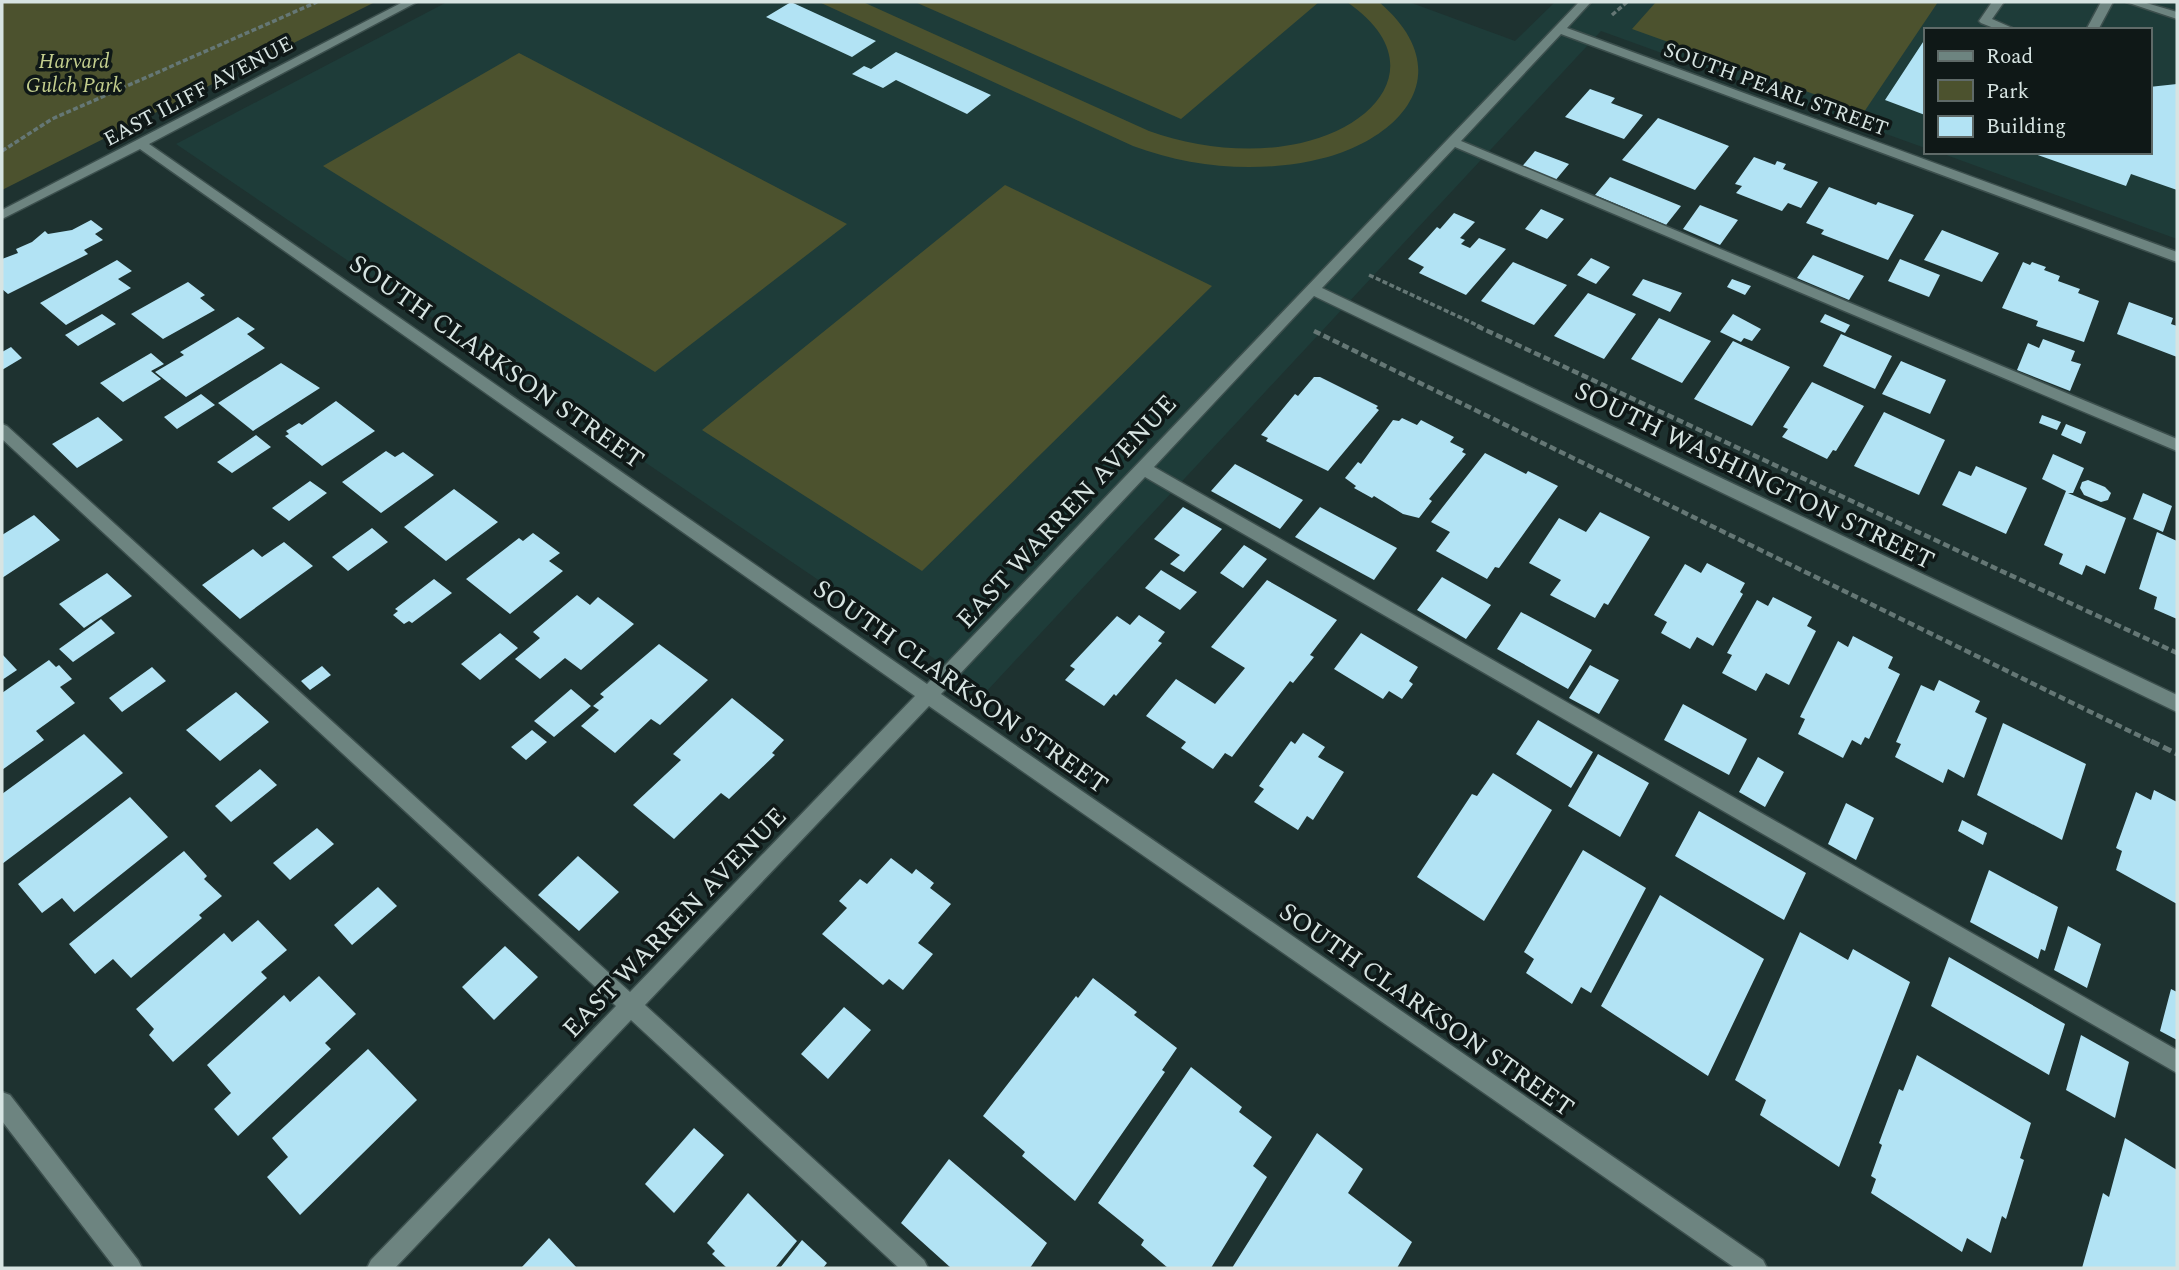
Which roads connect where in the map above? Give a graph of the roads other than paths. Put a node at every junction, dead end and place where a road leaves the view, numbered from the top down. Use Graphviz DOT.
graph roads {
  1 [pos="411,2"];
  2 [pos="1585,2"];
  3 [pos="1998,2"];
  4 [pos="2107,2"];
  5 [pos="2132,2"];
  6 [pos="2177,16"];
  7 [pos="2005,28"];
  8 [pos="2093,28"];
  9 [pos="1559,29"];
  10 [pos="1451,141"];
  11 [pos="140,143"];
  12 [pos="2,215"];
  13 [pos="2177,257"];
  14 [pos="1311,289"];
  15 [pos="2,430"];
  16 [pos="2177,445"];
  17 [pos="1143,468"];
  18 [pos="928,695"];
  19 [pos="2177,704"];
  20 [pos="631,1004"];
  21 [pos="2177,1062"];
  22 [pos="2,1103"];
  23 [pos="130,1268"];
  24 [pos="379,1268"];
  25 [pos="916,1268"];
  26 [pos="1755,1268"];
  1 -- 11 [label="street, EAST ILIFF AVENUE"];
  2 -- 9 [label="street, EAST WARREN AVENUE"];
  3 -- 7 [label="street"];
  4 -- 8 [label="street"];
  5 -- 6 [label="street"];
  9 -- 10 [label="street, EAST WARREN AVENUE"];
  9 -- 13 [label="street, SOUTH PEARL STREET"];
  10 -- 14 [label="street, EAST WARREN AVENUE"];
  10 -- 16 [label="street"];
  11 -- 12 [label="street, EAST ILIFF AVENUE"];
  11 -- 18 [label="street, SOUTH CLARKSON STREET"];
  14 -- 17 [label="street, EAST WARREN AVENUE"];
  14 -- 19 [label="street, SOUTH WASHINGTON STREET"];
  15 -- 20 [label="street"];
  17 -- 18 [label="street, EAST WARREN AVENUE"];
  17 -- 21 [label="street"];
  18 -- 20 [label="street, EAST WARREN AVENUE"];
  18 -- 26 [label="street, SOUTH CLARKSON STREET"];
  20 -- 24 [label="street, EAST WARREN AVENUE"];
  20 -- 25 [label="street"];
  22 -- 23 [label="street"];
}
